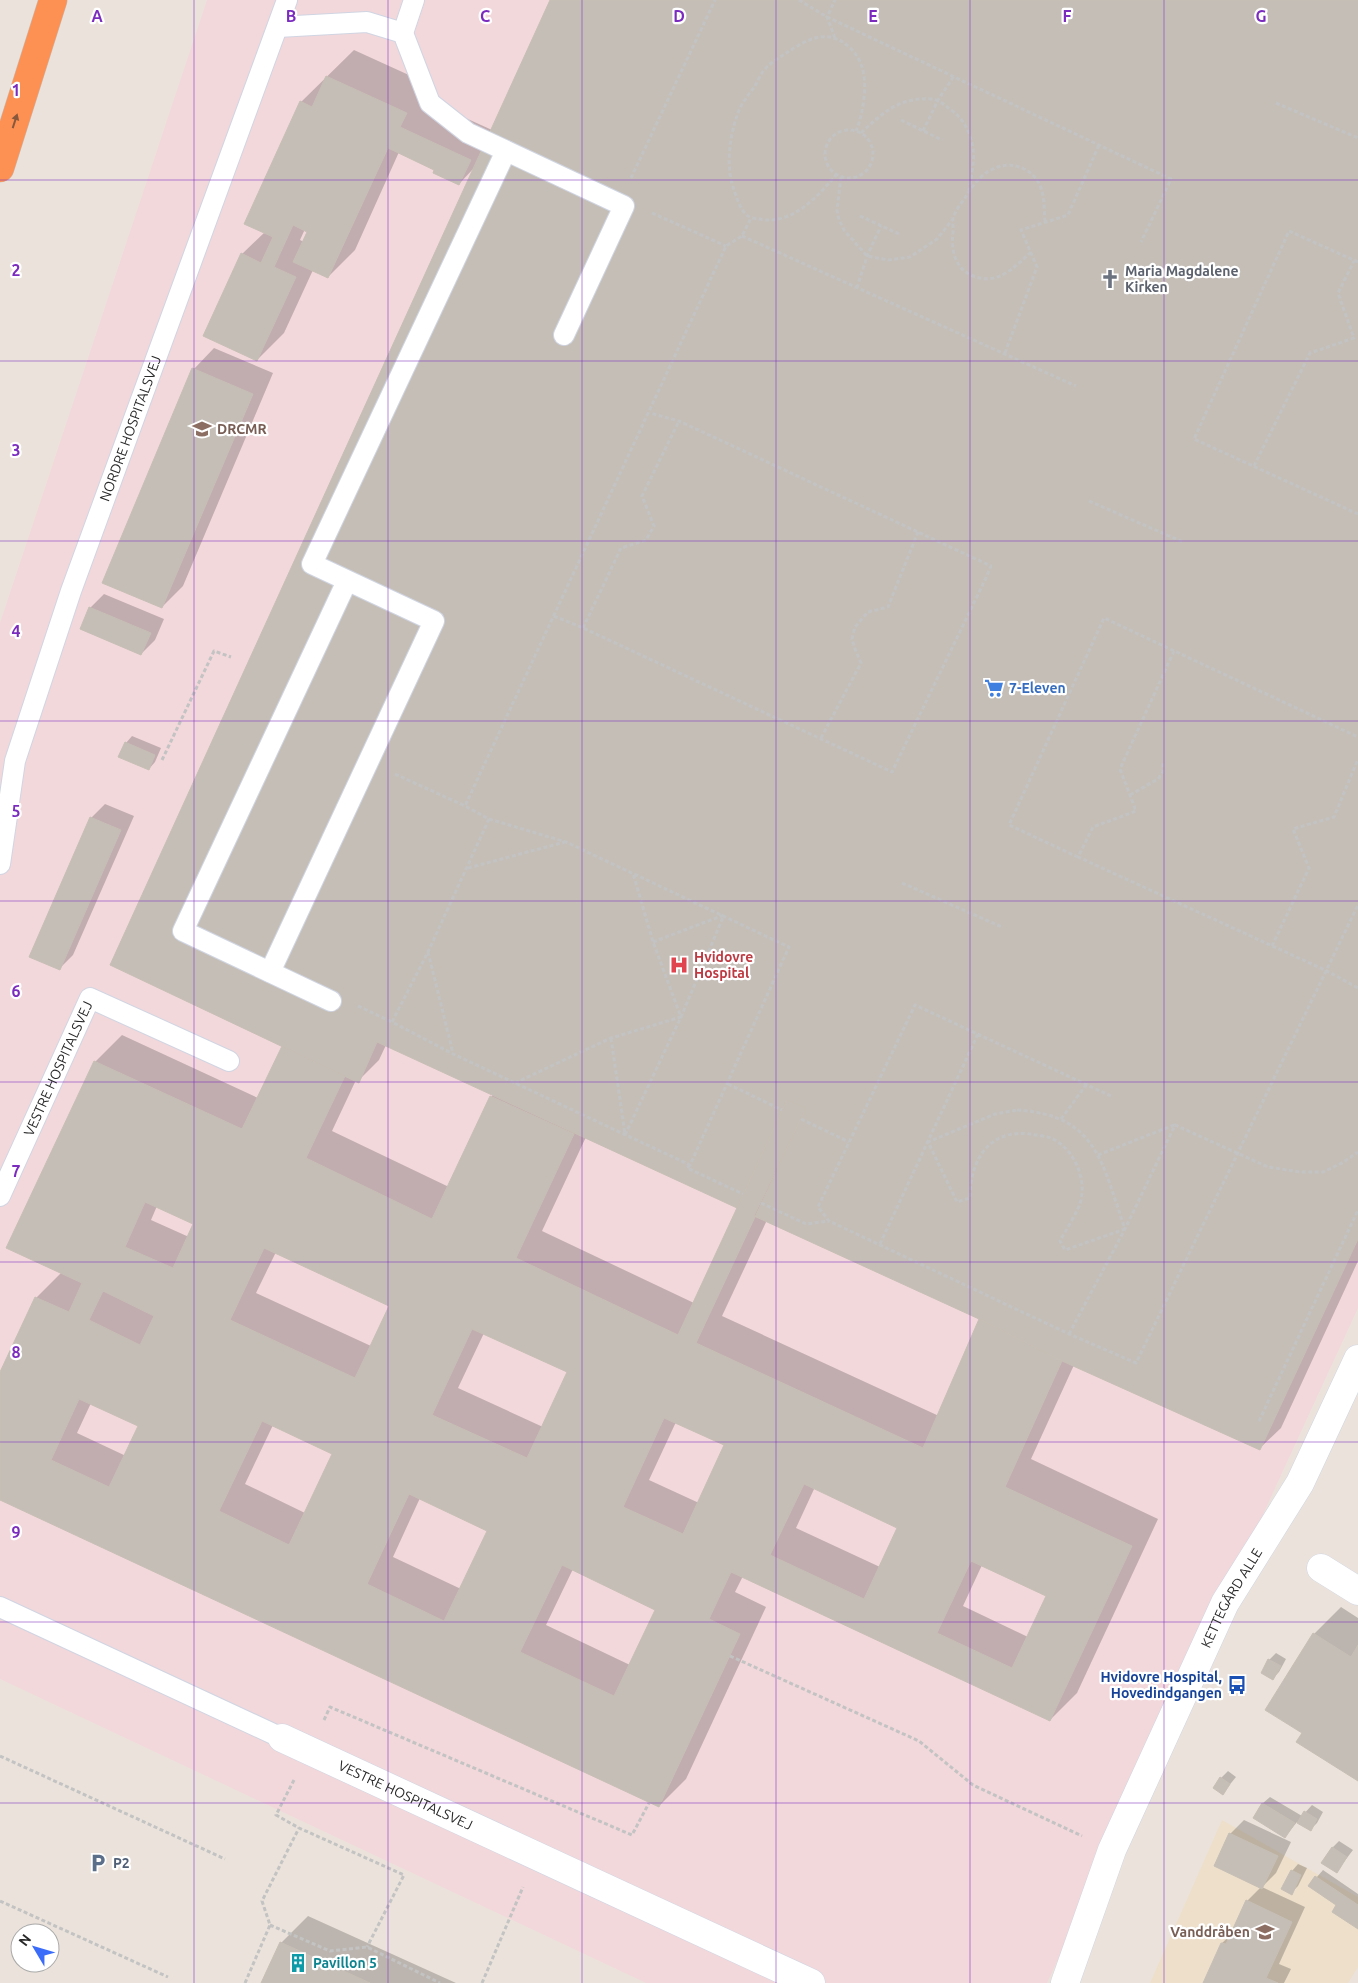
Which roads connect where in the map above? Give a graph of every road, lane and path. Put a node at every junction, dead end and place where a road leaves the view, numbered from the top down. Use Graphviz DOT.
graph roads {
  1 [pos="53,0"];
  2 [pos="287,0"];
  3 [pos="414,0"];
  4 [pos="715,0"];
  5 [pos="800,0"];
  6 [pos="835,0"];
  7 [pos="827,17"];
  8 [pos="278,27"];
  9 [pos="402,33"];
  10 [pos="835,38"];
  11 [pos="954,76"];
  12 [pos="938,100"];
  13 [pos="1276,103"];
  14 [pos="901,120"];
  15 [pos="856,131"];
  16 [pos="923,131"];
  17 [pos="861,133"];
  18 [pos="1358,138"];
  19 [pos="942,140"];
  20 [pos="1098,145"];
  21 [pos="506,151"];
  22 [pos="0,168"];
  23 [pos="837,174"];
  24 [pos="841,176"];
  25 [pos="969,191"];
  26 [pos="622,204"];
  27 [pos="860,216"];
  28 [pos="751,218"];
  29 [pos="953,218"];
  30 [pos="1045,223"];
  31 [pos="881,226"];
  32 [pos="899,234"];
  33 [pos="742,236"];
  34 [pos="1141,242"];
  35 [pos="726,246"];
  36 [pos="1031,252"];
  37 [pos="867,256"];
  38 [pos="1356,262"];
  39 [pos="857,288"];
  40 [pos="564,335"];
  41 [pos="1005,354"];
  42 [pos="1076,386"];
  43 [pos="650,413"];
  44 [pos="679,421"];
  45 [pos="1254,466"];
  46 [pos="1089,501"];
  47 [pos="1358,514"];
  48 [pos="918,532"];
  49 [pos="1183,542"];
  50 [pos="347,580"];
  51 [pos="554,616"];
  52 [pos="583,628"];
  53 [pos="1174,651"];
  54 [pos="231,657"];
  55 [pos="1358,737"];
  56 [pos="820,738"];
  57 [pos="1358,759"];
  58 [pos="162,760"];
  59 [pos="368,761"];
  60 [pos="1163,762"];
  61 [pos="1130,795"];
  62 [pos="465,806"];
  63 [pos="489,819"];
  64 [pos="566,842"];
  65 [pos="1078,857"];
  66 [pos="0,864"];
  67 [pos="467,868"];
  68 [pos="632,872"];
  69 [pos="902,883"];
  70 [pos="1358,905"];
  71 [pos="724,915"];
  72 [pos="1002,927"];
  73 [pos="652,942"];
  74 [pos="1272,946"];
  75 [pos="428,952"];
  76 [pos="270,972"];
  77 [pos="1327,972"];
  78 [pos="1358,988"];
  79 [pos="331,1001"];
  80 [pos="681,1016"];
  81 [pos="392,1022"];
  82 [pos="978,1034"];
  83 [pos="611,1038"];
  84 [pos="453,1054"];
  85 [pos="229,1061"];
  86 [pos="514,1083"];
  87 [pos="728,1084"];
  88 [pos="1086,1084"];
  89 [pos="1111,1096"];
  90 [pos="782,1110"];
  91 [pos="801,1119"];
  92 [pos="1061,1119"];
  93 [pos="1175,1125"];
  94 [pos="625,1135"];
  95 [pos="849,1142"];
  96 [pos="928,1142"];
  97 [pos="1358,1152"];
  98 [pos="1238,1153"];
  99 [pos="1098,1155"];
  100 [pos="690,1165"];
  101 [pos="743,1194"];
  102 [pos="0,1196"];
  103 [pos="761,1203"];
  104 [pos="1358,1210"];
  105 [pos="829,1221"];
  106 [pos="1125,1229"];
  107 [pos="880,1244"];
  108 [pos="1069,1334"];
  109 [pos="1358,1360"];
  110 [pos="1259,1421"];
  111 [pos="1321,1568"];
  112 [pos="1358,1591"];
  113 [pos="0,1607"];
  114 [pos="730,1656"];
  115 [pos="282,1738"];
  116 [pos="0,1756"];
  117 [pos="299,1828"];
  118 [pos="1112,1850"];
  119 [pos="224,1859"];
  120 [pos="527,1880"];
  121 [pos="0,1901"];
  122 [pos="270,1925"];
  123 [pos="168,1977"];
  124 [pos="245,1983"];
  125 [pos="440,1983"];
  126 [pos="482,1983"];
  127 [pos="811,1983"];
  128 [pos="1065,1983"];
  22 -- 1 [label="highway, one-way"];
  2 -- 8 [label="lane, NORDRE HOSPITALSVEJ"];
  3 -- 9 [label="lane"];
  4 -- 26 [label="path"];
  5 -- 7 [label="path"];
  6 -- 7 [label="path"];
  7 -- 10 [label="path"];
  7 -- 11 [label="path"];
  8 -- 9 [label="lane"];
  8 -- 66 [label="lane, NORDRE HOSPITALSVEJ"];
  9 -- 21 [label="lane"];
  10 -- 15 [label="path"];
  10 -- 28 [label="path"];
  11 -- 12 [label="path"];
  11 -- 20 [label="path"];
  12 -- 16 [label="path"];
  12 -- 17 [label="path"];
  12 -- 25 [label="path"];
  13 -- 18 [label="path"];
  14 -- 16 [label="path"];
  15 -- 17 [label="path"];
  15 -- 23 [label="path"];
  16 -- 19 [label="path"];
  17 -- 24 [label="path"];
  20 -- 30 [label="path"];
  20 -- 34 [label="path"];
  21 -- 26 [label="lane"];
  21 -- 50 [label="lane"];
  23 -- 24 [label="path"];
  23 -- 28 [label="path"];
  24 -- 37 [label="path"];
  25 -- 29 [label="path"];
  25 -- 30 [label="path"];
  26 -- 35 [label="path"];
  26 -- 40 [label="lane"];
  27 -- 31 [label="path"];
  28 -- 33 [label="path"];
  29 -- 36 [label="path"];
  29 -- 37 [label="path"];
  30 -- 36 [label="path"];
  31 -- 32 [label="path"];
  31 -- 37 [label="path"];
  33 -- 35 [label="path"];
  33 -- 39 [label="path"];
  35 -- 43 [label="path"];
  36 -- 41 [label="path"];
  37 -- 39 [label="path"];
  38 -- 45 [label="path"];
  38 -- 45 [label="path"];
  39 -- 41 [label="path"];
  41 -- 42 [label="path"];
  43 -- 44 [label="path"];
  43 -- 51 [label="path"];
  44 -- 48 [label="path"];
  44 -- 52 [label="path"];
  45 -- 47 [label="path"];
  46 -- 49 [label="path"];
  48 -- 56 [label="path"];
  48 -- 56 [label="path"];
  50 -- 59 [label="lane"];
  50 -- 76 [label="lane"];
  51 -- 52 [label="path"];
  51 -- 62 [label="path"];
  52 -- 56 [label="path"];
  53 -- 55 [label="path"];
  53 -- 61 [label="path"];
  53 -- 65 [label="path"];
  54 -- 58 [label="path"];
  57 -- 74 [label="path"];
  59 -- 62 [label="path"];
  59 -- 76 [label="lane"];
  60 -- 61 [label="path"];
  61 -- 65 [label="path"];
  62 -- 63 [label="path"];
  63 -- 64 [label="path"];
  63 -- 67 [label="path"];
  64 -- 67 [label="path"];
  64 -- 68 [label="path"];
  65 -- 74 [label="path"];
  67 -- 75 [label="path"];
  68 -- 71 [label="path"];
  68 -- 73 [label="path"];
  69 -- 72 [label="path"];
  70 -- 77 [label="path"];
  71 -- 73 [label="path"];
  71 -- 80 [label="path"];
  71 -- 87 [label="path"];
  73 -- 80 [label="path"];
  74 -- 77 [label="path"];
  75 -- 81 [label="path"];
  75 -- 84 [label="path"];
  76 -- 79 [label="lane"];
  77 -- 78 [label="path"];
  77 -- 98 [label="path"];
  79 -- 81 [label="path"];
  80 -- 83 [label="path"];
  80 -- 94 [label="path"];
  81 -- 84 [label="path"];
  82 -- 88 [label="path"];
  82 -- 95 [label="path"];
  82 -- 96 [label="path"];
  83 -- 86 [label="path"];
  83 -- 94 [label="path"];
  84 -- 86 [label="path"];
  85 -- 102 [label="lane, VESTRE HOSPITALSVEJ"];
  86 -- 94 [label="path"];
  87 -- 90 [label="path"];
  87 -- 100 [label="path"];
  88 -- 89 [label="path"];
  88 -- 92 [label="path"];
  91 -- 95 [label="path"];
  92 -- 96 [label="path"];
  92 -- 99 [label="path"];
  93 -- 98 [label="path"];
  93 -- 99 [label="path"];
  93 -- 106 [label="path"];
  94 -- 100 [label="path"];
  95 -- 105 [label="path"];
  96 -- 106 [label="path"];
  96 -- 107 [label="path"];
  97 -- 98 [label="path"];
  98 -- 108 [label="path"];
  99 -- 106 [label="path"];
  100 -- 101 [label="path"];
  103 -- 105 [label="path"];
  104 -- 110 [label="path"];
  105 -- 107 [label="path"];
  106 -- 108 [label="path"];
  107 -- 108 [label="path"];
  109 -- 118 [label="street, KETTEGÅRD ALLE"];
  111 -- 112 [label="street"];
  113 -- 115 [label="lane, VESTRE HOSPITALSVEJ"];
  114 -- 118 [label="path"];
  115 -- 127 [label="street, VESTRE HOSPITALSVEJ"];
  116 -- 119 [label="path"];
  117 -- 122 [label="path"];
  118 -- 128 [label="street, KETTEGÅRD ALLE"];
  120 -- 126 [label="path"];
  121 -- 123 [label="path"];
  122 -- 124 [label="path"];
  122 -- 125 [label="path"];
}
